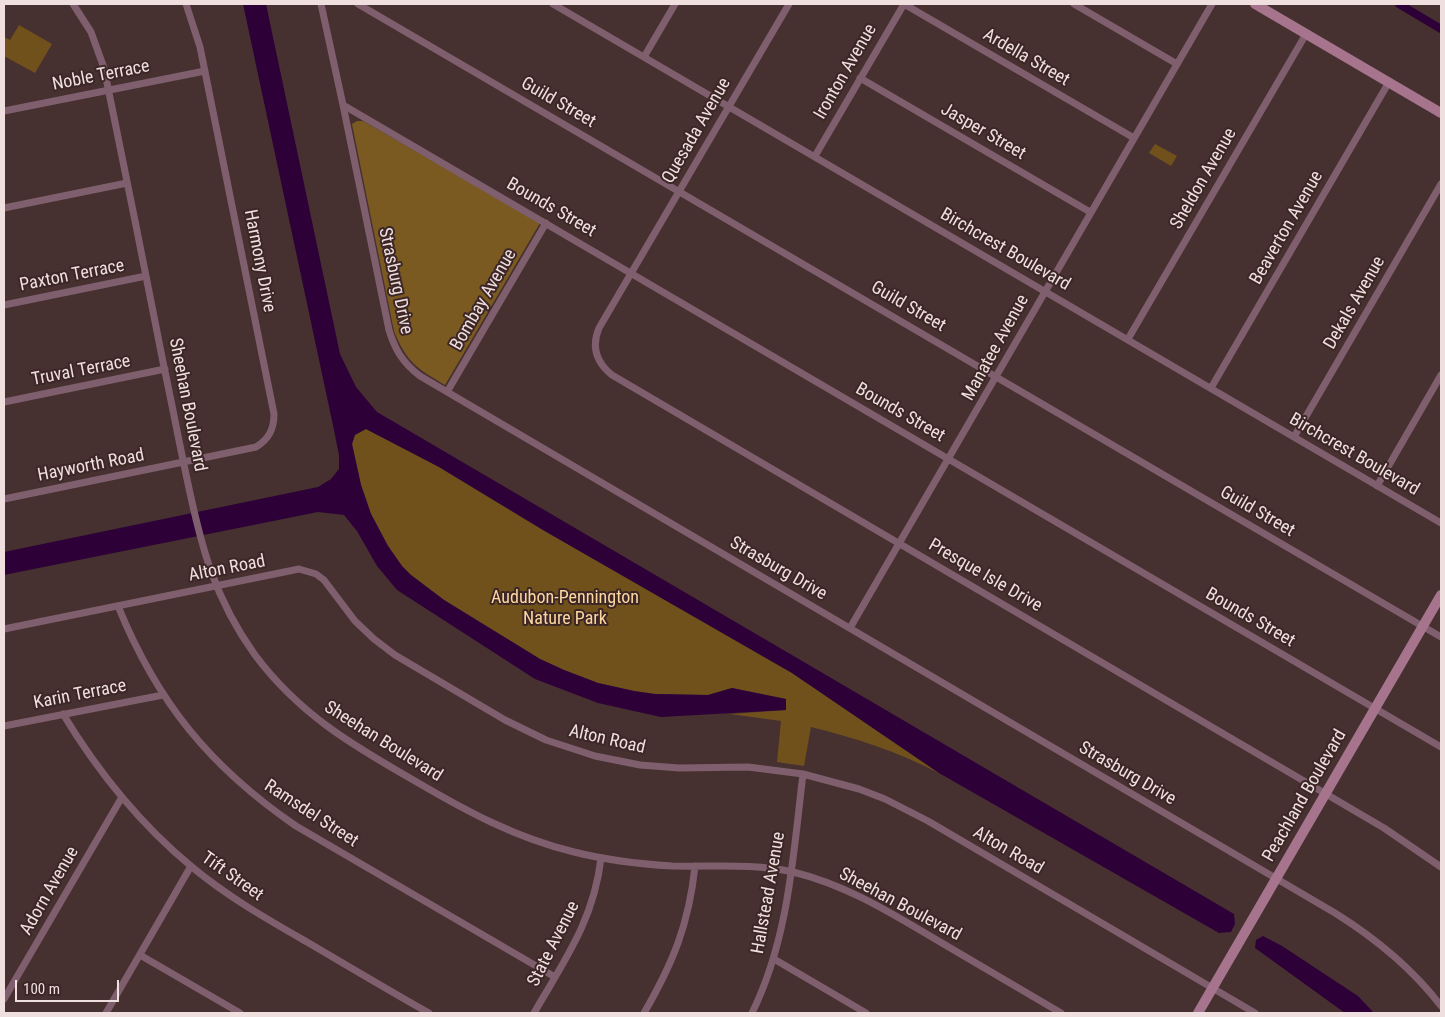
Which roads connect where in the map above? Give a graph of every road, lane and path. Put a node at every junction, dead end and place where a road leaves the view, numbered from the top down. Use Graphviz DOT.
graph roads {
  1 [pos="73,4"];
  2 [pos="186,4"];
  3 [pos="321,4"];
  4 [pos="358,4"];
  5 [pos="553,4"];
  6 [pos="675,4"];
  7 [pos="789,4"];
  8 [pos="904,4"];
  9 [pos="1074,4"];
  10 [pos="1212,4"];
  11 [pos="1255,4"];
  12 [pos="563,6"];
  13 [pos="1306,34"];
  14 [pos="644,57"];
  15 [pos="1177,64"];
  16 [pos="205,70"];
  17 [pos="860,78"];
  18 [pos="1389,82"];
  19 [pos="108,90"];
  20 [pos="343,105"];
  21 [pos="729,106"];
  22 [pos="4,111"];
  23 [pos="1441,113"];
  24 [pos="1134,138"];
  25 [pos="815,156"];
  26 [pos="127,183"];
  27 [pos="1441,184"];
  28 [pos="679,190"];
  29 [pos="4,208"];
  30 [pos="1090,212"];
  31 [pos="546,223"];
  32 [pos="631,272"];
  33 [pos="146,276"];
  34 [pos="1044,291"];
  35 [pos="4,305"];
  36 [pos="1128,340"];
  37 [pos="165,369"];
  38 [pos="1441,375"];
  39 [pos="998,377"];
  40 [pos="1211,388"];
  41 [pos="447,392"];
  42 [pos="4,402"];
  43 [pos="1294,437"];
  44 [pos="949,459"];
  45 [pos="183,462"];
  46 [pos="1377,486"];
  47 [pos="4,499"];
  48 [pos="1441,523"];
  49 [pos="900,544"];
  50 [pos="216,586"];
  51 [pos="1441,595"];
  52 [pos="118,606"];
  53 [pos="1423,627"];
  54 [pos="850,628"];
  55 [pos="4,629"];
  56 [pos="1441,637"];
  57 [pos="163,694"];
  58 [pos="1375,709"];
  59 [pos="64,714"];
  60 [pos="4,726"];
  61 [pos="1441,748"];
  62 [pos="803,774"];
  63 [pos="1326,794"];
  64 [pos="122,797"];
  65 [pos="601,858"];
  66 [pos="191,866"];
  67 [pos="695,866"];
  68 [pos="1441,867"];
  69 [pos="791,872"];
  70 [pos="1276,878"];
  71 [pos="140,955"];
  72 [pos="774,960"];
  73 [pos="555,977"];
  74 [pos="1212,988"];
  75 [pos="4,999"];
  76 [pos="1441,1006"];
  77 [pos="106,1013"];
  78 [pos="240,1013"];
  79 [pos="429,1013"];
  80 [pos="534,1013"];
  81 [pos="644,1013"];
  82 [pos="752,1013"];
  83 [pos="866,1013"];
  84 [pos="1061,1013"];
  85 [pos="1198,1013"];
  86 [pos="1256,1013"];
  1 -- 19 [label="street, Sheehan Boulevard"];
  2 -- 16 [label="street, Harmony Drive"];
  3 -- 20 [label="street, Strasburg Drive"];
  4 -- 28 [label="street, Guild Street"];
  5 -- 12 [label="street, Birchcrest Boulevard"];
  6 -- 14 [label="street"];
  7 -- 21 [label="street, Quesada Avenue"];
  8 -- 17 [label="street, Ironton Avenue"];
  8 -- 24 [label="street, Ardella Street"];
  9 -- 15 [label="street"];
  10 -- 15 [label="street, Manatee Avenue"];
  11 -- 13 [label="street"];
  12 -- 14 [label="street, Birchcrest Boulevard"];
  13 -- 18 [label="street"];
  13 -- 36 [label="street, Sheldon Avenue"];
  14 -- 21 [label="street, Birchcrest Boulevard"];
  15 -- 24 [label="street, Manatee Avenue"];
  16 -- 19 [label="street, Noble Terrace"];
  16 -- 45 [label="street, Harmony Drive"];
  17 -- 25 [label="street, Ironton Avenue"];
  17 -- 30 [label="street, Jasper Street"];
  18 -- 23 [label="street"];
  18 -- 40 [label="street, Beaverton Avenue"];
  19 -- 22 [label="street, Noble Terrace"];
  19 -- 26 [label="street, Sheehan Boulevard"];
  20 -- 31 [label="street, Bounds Street"];
  20 -- 41 [label="street, Strasburg Drive"];
  21 -- 25 [label="street, Birchcrest Boulevard"];
  21 -- 28 [label="street, Quesada Avenue"];
  24 -- 30 [label="street, Manatee Avenue"];
  25 -- 34 [label="street, Birchcrest Boulevard"];
  26 -- 29 [label="street"];
  26 -- 33 [label="street, Sheehan Boulevard"];
  27 -- 43 [label="street, Dekals Avenue"];
  28 -- 32 [label="street, Quesada Avenue"];
  28 -- 39 [label="street, Guild Street"];
  30 -- 34 [label="street, Manatee Avenue"];
  31 -- 32 [label="street, Bounds Street"];
  31 -- 41 [label="street, Bombay Avenue"];
  32 -- 44 [label="street, Bounds Street"];
  32 -- 49 [label="street, Presque Isle Drive"];
  33 -- 35 [label="street, Paxton Terrace"];
  33 -- 37 [label="street, Sheehan Boulevard"];
  34 -- 36 [label="street, Birchcrest Boulevard"];
  34 -- 39 [label="street, Manatee Avenue"];
  36 -- 40 [label="street, Birchcrest Boulevard"];
  37 -- 42 [label="street, Truval Terrace"];
  37 -- 45 [label="street, Sheehan Boulevard"];
  38 -- 46 [label="street"];
  39 -- 44 [label="street, Manatee Avenue"];
  39 -- 53 [label="street, Guild Street"];
  40 -- 43 [label="street, Birchcrest Boulevard"];
  41 -- 54 [label="street, Strasburg Drive"];
  43 -- 46 [label="street, Birchcrest Boulevard"];
  44 -- 49 [label="street, Manatee Avenue"];
  44 -- 58 [label="street, Bounds Street"];
  45 -- 47 [label="street, Hayworth Road"];
  45 -- 50 [label="street, Sheehan Boulevard"];
  46 -- 48 [label="street, Birchcrest Boulevard"];
  49 -- 54 [label="street, Manatee Avenue"];
  49 -- 63 [label="street, Presque Isle Drive"];
  50 -- 52 [label="street, Alton Road"];
  50 -- 62 [label="street, Alton Road"];
  50 -- 65 [label="street, Sheehan Boulevard"];
  51 -- 53 [label="street, Peachland Boulevard"];
  52 -- 55 [label="street, Alton Road"];
  52 -- 57 [label="street, Ramsdel Street"];
  53 -- 56 [label="street, Guild Street"];
  53 -- 58 [label="street, Peachland Boulevard"];
  54 -- 70 [label="street, Strasburg Drive"];
  57 -- 59 [label="street, Karin Terrace"];
  57 -- 73 [label="street, Ramsdel Street"];
  58 -- 61 [label="street, Bounds Street"];
  58 -- 63 [label="street, Peachland Boulevard"];
  59 -- 60 [label="street, Karin Terrace"];
  59 -- 64 [label="street, Tift Street"];
  62 -- 69 [label="street, Hallstead Avenue"];
  62 -- 74 [label="street, Alton Road"];
  63 -- 68 [label="street, Presque Isle Drive"];
  63 -- 70 [label="street, Peachland Boulevard"];
  64 -- 66 [label="street, Tift Street"];
  64 -- 75 [label="street, Adorn Avenue"];
  65 -- 67 [label="street, Sheehan Boulevard"];
  65 -- 73 [label="street, State Avenue"];
  66 -- 71 [label="street"];
  66 -- 79 [label="street, Tift Street"];
  67 -- 69 [label="street, Sheehan Boulevard"];
  67 -- 81 [label="street"];
  69 -- 72 [label="street, Hallstead Avenue"];
  69 -- 84 [label="street, Sheehan Boulevard"];
  70 -- 74 [label="street, Peachland Boulevard"];
  70 -- 76 [label="street, Strasburg Drive"];
  71 -- 77 [label="street"];
  71 -- 78 [label="street"];
  72 -- 82 [label="street, Hallstead Avenue"];
  72 -- 83 [label="street"];
  73 -- 80 [label="street, State Avenue"];
  74 -- 85 [label="street, Peachland Boulevard"];
  74 -- 86 [label="street, Alton Road"];
}
